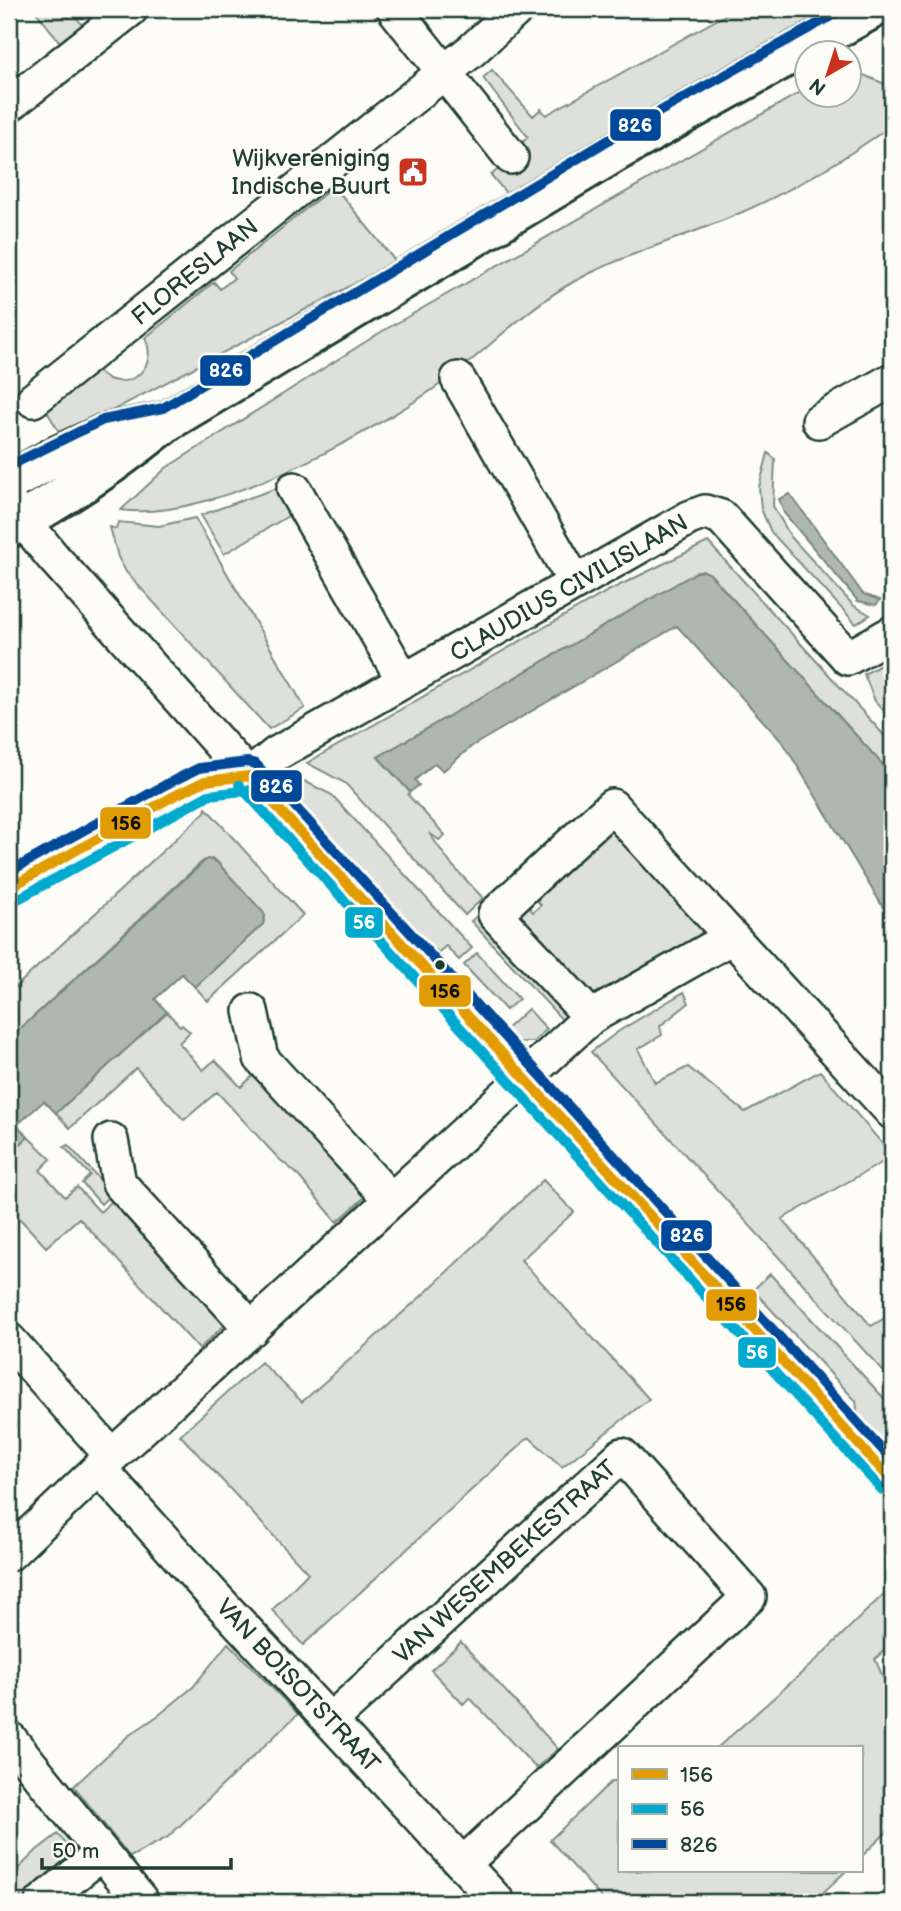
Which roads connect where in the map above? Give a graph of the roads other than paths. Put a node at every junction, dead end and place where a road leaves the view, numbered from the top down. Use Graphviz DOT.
graph roads {
  1 [pos="131,9"];
  2 [pos="394,9"];
  3 [pos="517,9"];
  4 [pos="872,9"];
  5 [pos="443,74"];
  6 [pos="9,105"];
  7 [pos="511,157"];
  8 [pos="458,379"];
  9 [pos="892,380"];
  10 [pos="33,400"];
  11 [pos="168,421"];
  12 [pos="819,421"];
  13 [pos="9,482"];
  14 [pos="294,489"];
  15 [pos="13,517"];
  16 [pos="575,582"];
  17 [pos="892,633"];
  18 [pos="404,681"];
  19 [pos="249,776"];
  20 [pos="732,937"];
  21 [pos="251,1011"];
  22 [pos="591,1017"];
  23 [pos="524,1078"];
  24 [pos="892,1112"];
  25 [pos="111,1140"];
  26 [pos="391,1200"];
  27 [pos="252,1329"];
  28 [pos="9,1339"];
  29 [pos="106,1462"];
  30 [pos="892,1481"];
  31 [pos="9,1553"];
  32 [pos="330,1721"];
  33 [pos="9,1738"];
  34 [pos="102,1853"];
  35 [pos="463,1864"];
  36 [pos="42,1902"];
  37 [pos="142,1902"];
  38 [pos="498,1902"];
  1 -- 6 [label="street"];
  2 -- 5 [label="street"];
  3 -- 5 [label="street, FLORESLAAN"];
  4 -- 11 [label="main road"];
  5 -- 7 [label="street"];
  5 -- 10 [label="street, FLORESLAAN"];
  8 -- 16 [label="street"];
  9 -- 12 [label="street"];
  11 -- 13 [label="main road"];
  11 -- 15 [label="main road"];
  14 -- 18 [label="street"];
  15 -- 19 [label="street"];
  16 -- 17 [label="street, CLAUDIUS CIVILISLAAN"];
  16 -- 18 [label="street, CLAUDIUS CIVILISLAAN"];
  18 -- 19 [label="street, CLAUDIUS CIVILISLAAN"];
  19 -- 23 [label="street"];
  20 -- 22 [label="street"];
  20 -- 22 [label="street"];
  20 -- 24 [label="street"];
  21 -- 26 [label="street"];
  22 -- 23 [label="street"];
  23 -- 26 [label="street"];
  23 -- 30 [label="street"];
  25 -- 27 [label="street"];
  26 -- 27 [label="street"];
  27 -- 29 [label="street"];
  28 -- 29 [label="street, VAN BOISOTSTRAAT"];
  29 -- 31 [label="street"];
  29 -- 32 [label="street, VAN BOISOTSTRAAT"];
  32 -- 35 [label="street, VAN BOISOTSTRAAT"];
  32 -- 35 [label="street, VAN WESEMBEKESTRAAT"];
  33 -- 34 [label="street"];
  34 -- 36 [label="street"];
  34 -- 37 [label="street"];
  35 -- 38 [label="street, VAN BOISOTSTRAAT"];
}
